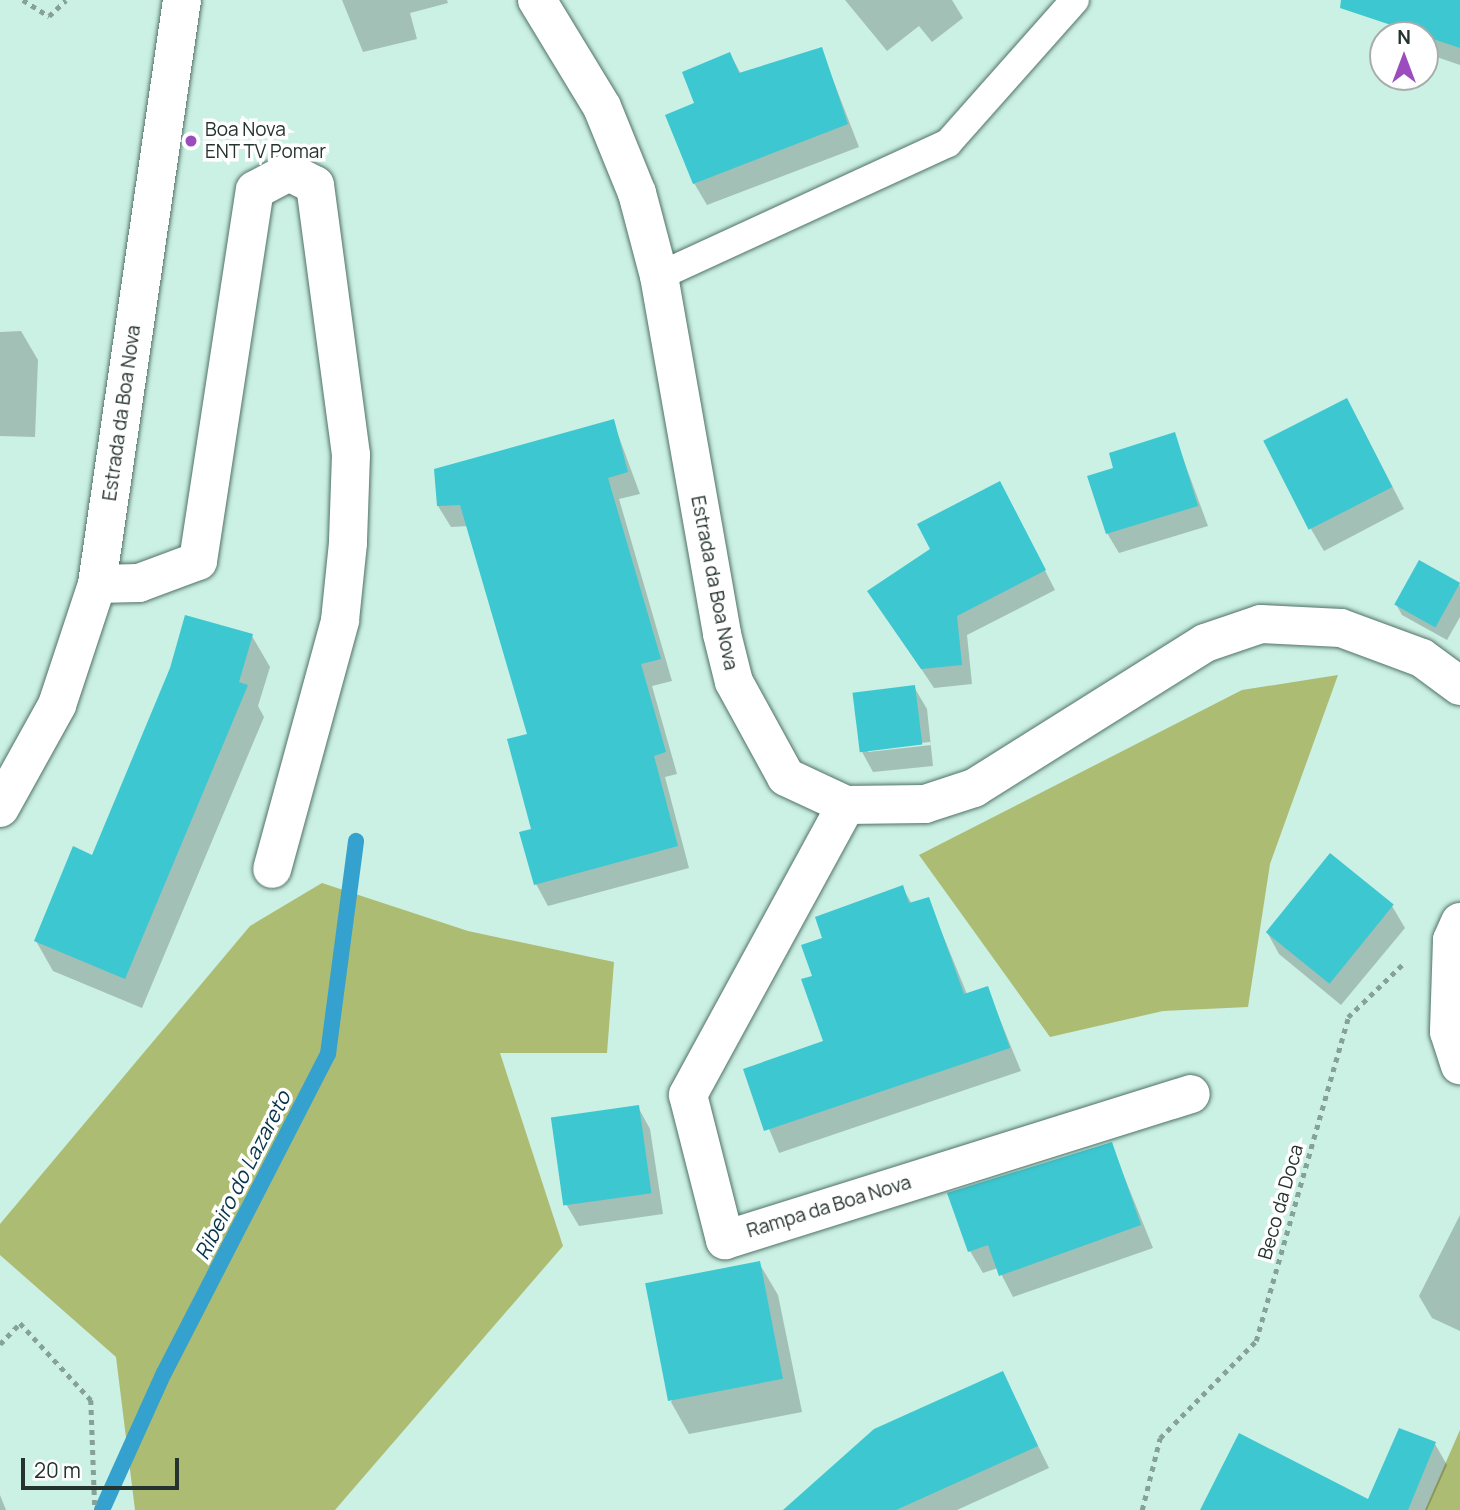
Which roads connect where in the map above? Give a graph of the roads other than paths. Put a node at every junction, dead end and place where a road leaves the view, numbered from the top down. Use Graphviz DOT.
graph roads {
  1 [pos="182,0"];
  2 [pos="537,0"];
  3 [pos="1075,0"];
  4 [pos="660,276"];
  5 [pos="97,584"];
  6 [pos="1460,686"];
  7 [pos="846,805"];
  8 [pos="0,808"];
  9 [pos="272,869"];
  10 [pos="1460,922"];
  11 [pos="1460,1065"];
  12 [pos="1191,1094"];
  1 -- 5 [label="main road, Estrada da Boa Nova"];
  2 -- 4 [label="main road, Estrada da Boa Nova"];
  3 -- 4 [label="lane"];
  4 -- 7 [label="main road, Estrada da Boa Nova"];
  5 -- 8 [label="main road, Estrada da Boa Nova"];
  5 -- 9 [label="main road"];
  6 -- 7 [label="main road, Estrada da Boa Nova"];
  7 -- 12 [label="main road, Rampa da Boa Nova"];
  10 -- 11 [label="main road"];
}
